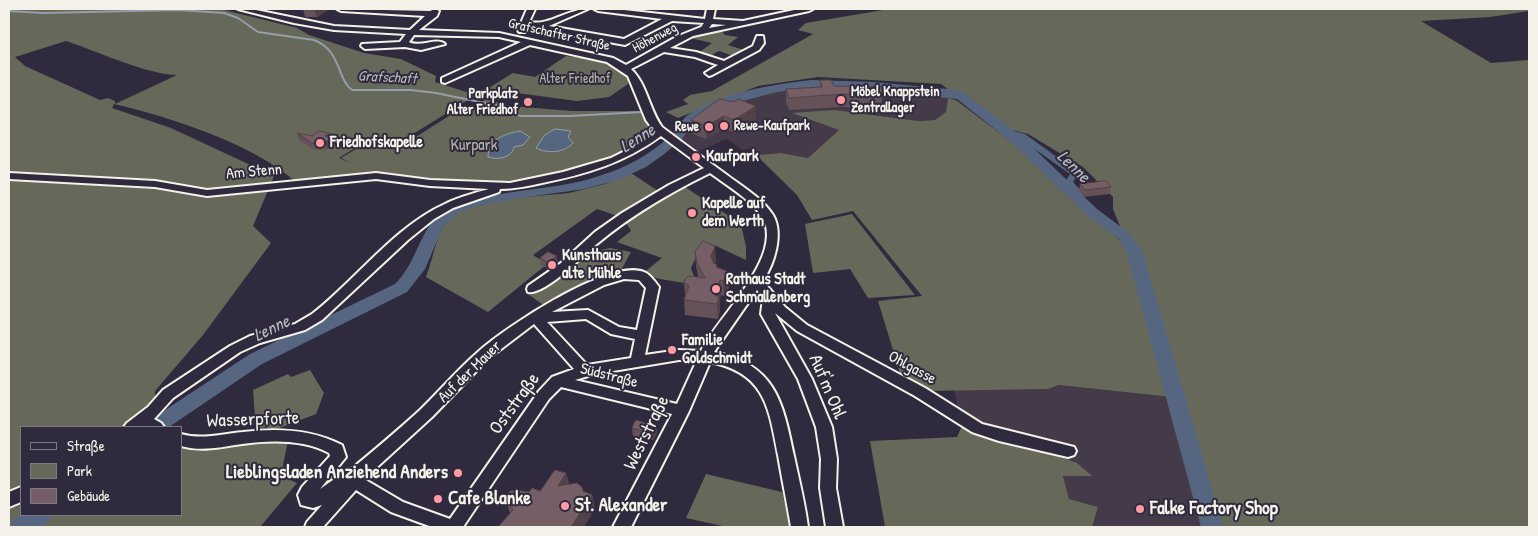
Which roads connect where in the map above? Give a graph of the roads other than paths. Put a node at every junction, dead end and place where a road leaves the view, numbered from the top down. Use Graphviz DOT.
graph roads {
  1 [pos="242,9"];
  2 [pos="341,9"];
  3 [pos="530,9"];
  4 [pos="584,9"];
  5 [pos="598,9"];
  6 [pos="711,9"];
  7 [pos="809,9"];
  8 [pos="378,10"];
  9 [pos="435,11"];
  10 [pos="669,19"];
  11 [pos="709,22"];
  12 [pos="742,23"];
  13 [pos="525,24"];
  14 [pos="542,26"];
  15 [pos="412,32"];
  16 [pos="694,34"];
  17 [pos="760,38"];
  18 [pos="518,39"];
  19 [pos="529,42"];
  20 [pos="406,44"];
  21 [pos="441,44"];
  22 [pos="365,46"];
  23 [pos="662,49"];
  24 [pos="724,64"];
  25 [pos="626,68"];
  26 [pos="709,73"];
  27 [pos="445,80"];
  28 [pos="662,133"];
  29 [pos="712,168"];
  30 [pos="9,176"];
  31 [pos="502,187"];
  32 [pos="756,282"];
  33 [pos="533,289"];
  34 [pos="770,298"];
  35 [pos="536,318"];
  36 [pos="642,335"];
  37 [pos="706,356"];
  38 [pos="637,362"];
  39 [pos="586,372"];
  40 [pos="557,381"];
  41 [pos="681,411"];
  42 [pos="145,424"];
  43 [pos="182,440"];
  44 [pos="1068,451"];
  45 [pos="353,479"];
  46 [pos="312,527"];
  47 [pos="452,527"];
  48 [pos="622,527"];
  49 [pos="800,527"];
  50 [pos="834,527"];
  1 -- 15 [label="street, Grafschafter Straße"];
  2 -- 8 [label="street"];
  3 -- 13 [label="street"];
  4 -- 14 [label="street"];
  5 -- 10 [label="street"];
  6 -- 11 [label="street"];
  7 -- 12 [label="street"];
  8 -- 9 [label="street"];
  9 -- 15 [label="street"];
  10 -- 11 [label="street"];
  10 -- 14 [label="street"];
  11 -- 12 [label="street"];
  11 -- 16 [label="street, Höhenweg"];
  12 -- 16 [label="street"];
  13 -- 14 [label="street"];
  13 -- 18 [label="street"];
  15 -- 18 [label="street, Grafschafter Straße"];
  15 -- 20 [label="street"];
  16 -- 23 [label="street, Höhenweg"];
  17 -- 24 [label="street"];
  18 -- 19 [label="street, Grafschafter Straße"];
  19 -- 25 [label="street, Grafschafter Straße"];
  19 -- 27 [label="street"];
  20 -- 21 [label="street"];
  20 -- 22 [label="street"];
  23 -- 24 [label="street"];
  23 -- 25 [label="street, Höhenweg"];
  24 -- 26 [label="street"];
  25 -- 28 [label="street, Grafschafter Straße"];
  28 -- 29 [label="street, Weststraße"];
  28 -- 31 [label="street, Am Stenn"];
  29 -- 32 [label="street, Weststraße"];
  29 -- 33 [label="street"];
  30 -- 31 [label="street, Am Stenn"];
  31 -- 42 [label="street, Am Stenn"];
  32 -- 34 [label="street, Ohlgasse"];
  32 -- 37 [label="street, Weststraße"];
  34 -- 44 [label="street, Ohlgasse"];
  34 -- 50 [label="street, Auf'm Ohl"];
  35 -- 36 [label="street"];
  35 -- 36 [label="street, Auf der Mauer"];
  35 -- 39 [label="street"];
  35 -- 45 [label="street, Auf der Mauer"];
  36 -- 38 [label="street"];
  37 -- 38 [label="street, Oststraße"];
  37 -- 41 [label="street, Weststraße"];
  37 -- 49 [label="street, Oststraße"];
  38 -- 39 [label="street, Oststraße"];
  39 -- 40 [label="street, Oststraße"];
  40 -- 41 [label="street, Südstraße"];
  40 -- 47 [label="street, Oststraße"];
  41 -- 48 [label="street, Weststraße"];
  43 -- 45 [label="street, Wasserpforte"];
  45 -- 46 [label="street, Auf der Mauer"];
  45 -- 47 [label="street"];
}
